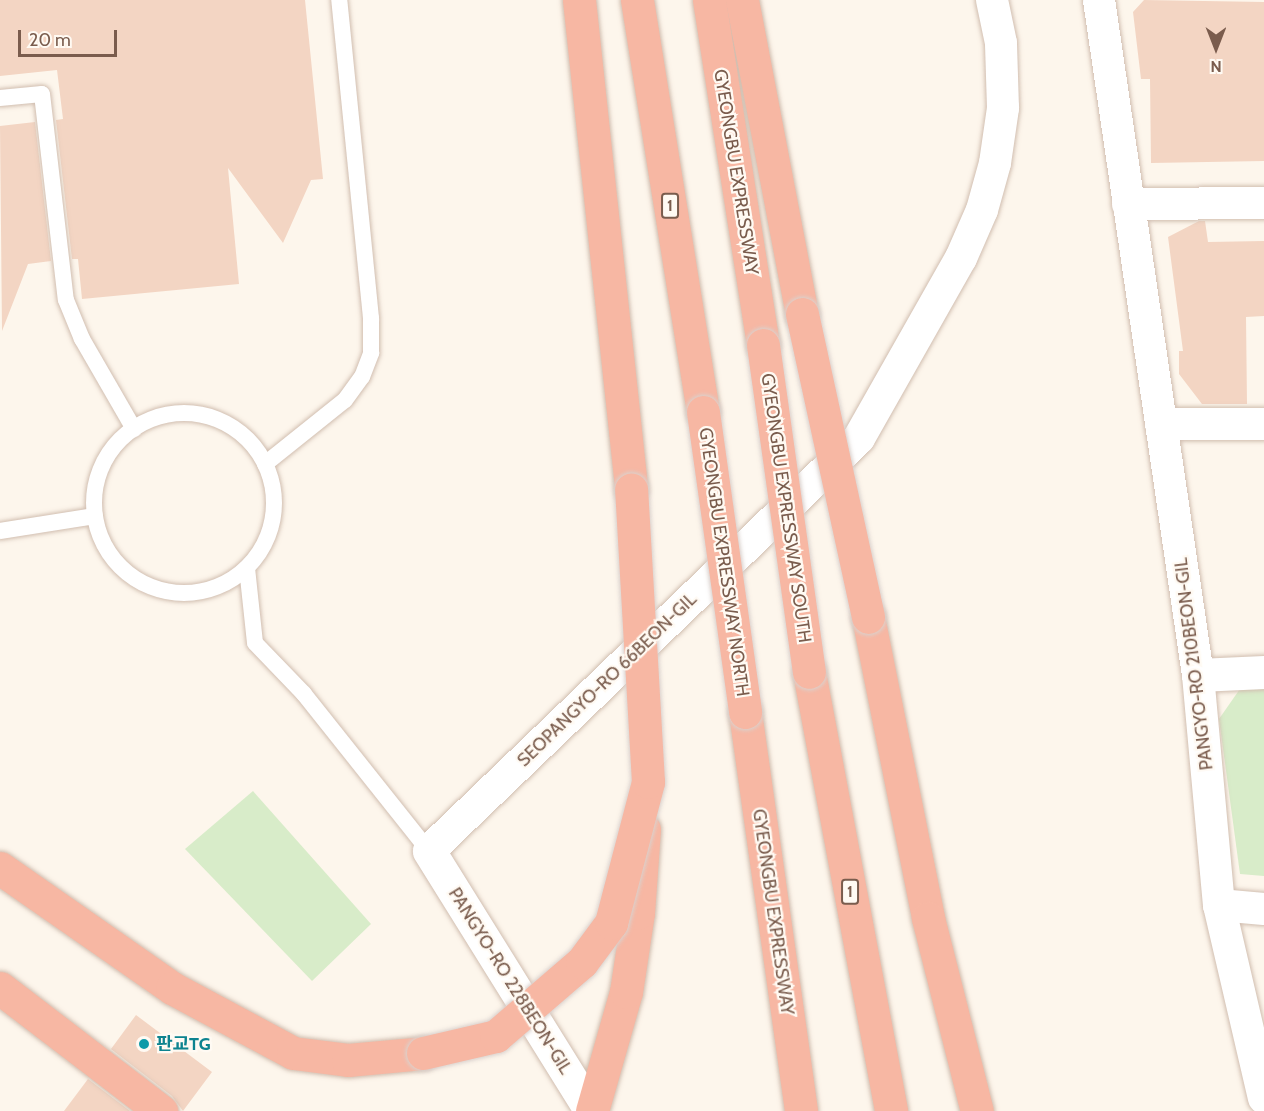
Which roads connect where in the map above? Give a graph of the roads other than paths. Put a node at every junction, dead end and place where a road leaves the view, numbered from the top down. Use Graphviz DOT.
graph roads {
  1 [pos="339,0"];
  2 [pos="579,0"];
  3 [pos="637,0"];
  4 [pos="709,0"];
  5 [pos="742,0"];
  6 [pos="992,0"];
  7 [pos="1099,0"];
  8 [pos="0,98"];
  9 [pos="1264,203"];
  10 [pos="1128,204"];
  11 [pos="763,345"];
  12 [pos="1161,424"];
  13 [pos="1264,424"];
  14 [pos="134,429"];
  15 [pos="266,464"];
  16 [pos="95,516"];
  17 [pos="0,531"];
  18 [pos="247,568"];
  19 [pos="1264,672"];
  20 [pos="1198,675"];
  21 [pos="745,712"];
  22 [pos="648,782"];
  23 [pos="429,851"];
  24 [pos="0,868"];
  25 [pos="1219,905"];
  26 [pos="1264,909"];
  27 [pos="0,988"];
  28 [pos="1264,1098"];
  29 [pos="161,1111"];
  30 [pos="592,1111"];
  31 [pos="801,1111"];
  32 [pos="891,1111"];
  33 [pos="977,1111"];
  1 -- 15 [label="lane"];
  2 -- 22 [label="highway, bridge"];
  3 -- 21 [label="highway, GYEONGBU EXPRESSWAY NORTH / 1, bridge"];
  4 -- 11 [label="highway, GYEONGBU EXPRESSWAY / 1"];
  5 -- 33 [label="highway, bridge"];
  6 -- 23 [label="street, SEOPANGYO-RO 66BEON-GIL"];
  7 -- 10 [label="street, PANGYO-RO 210BEON-GIL"];
  8 -- 14 [label="lane"];
  9 -- 10 [label="street"];
  10 -- 12 [label="street, PANGYO-RO 210BEON-GIL"];
  11 -- 32 [label="highway, GYEONGBU EXPRESSWAY SOUTH / 1, bridge"];
  12 -- 13 [label="street"];
  12 -- 20 [label="street, PANGYO-RO 210BEON-GIL"];
  14 -- 15 [label="lane"];
  14 -- 16 [label="lane"];
  15 -- 18 [label="lane"];
  16 -- 17 [label="lane"];
  16 -- 18 [label="lane"];
  18 -- 23 [label="lane"];
  19 -- 20 [label="street"];
  20 -- 25 [label="street, PANGYO-RO 210BEON-GIL"];
  21 -- 31 [label="highway, GYEONGBU EXPRESSWAY / 1"];
  22 -- 24 [label="highway, bridge"];
  22 -- 30 [label="highway, bridge"];
  23 -- 30 [label="street, PANGYO-RO 228BEON-GIL"];
  25 -- 26 [label="street"];
  25 -- 28 [label="street, PANGYO-RO 210BEON-GIL"];
  27 -- 29 [label="highway"];
}
